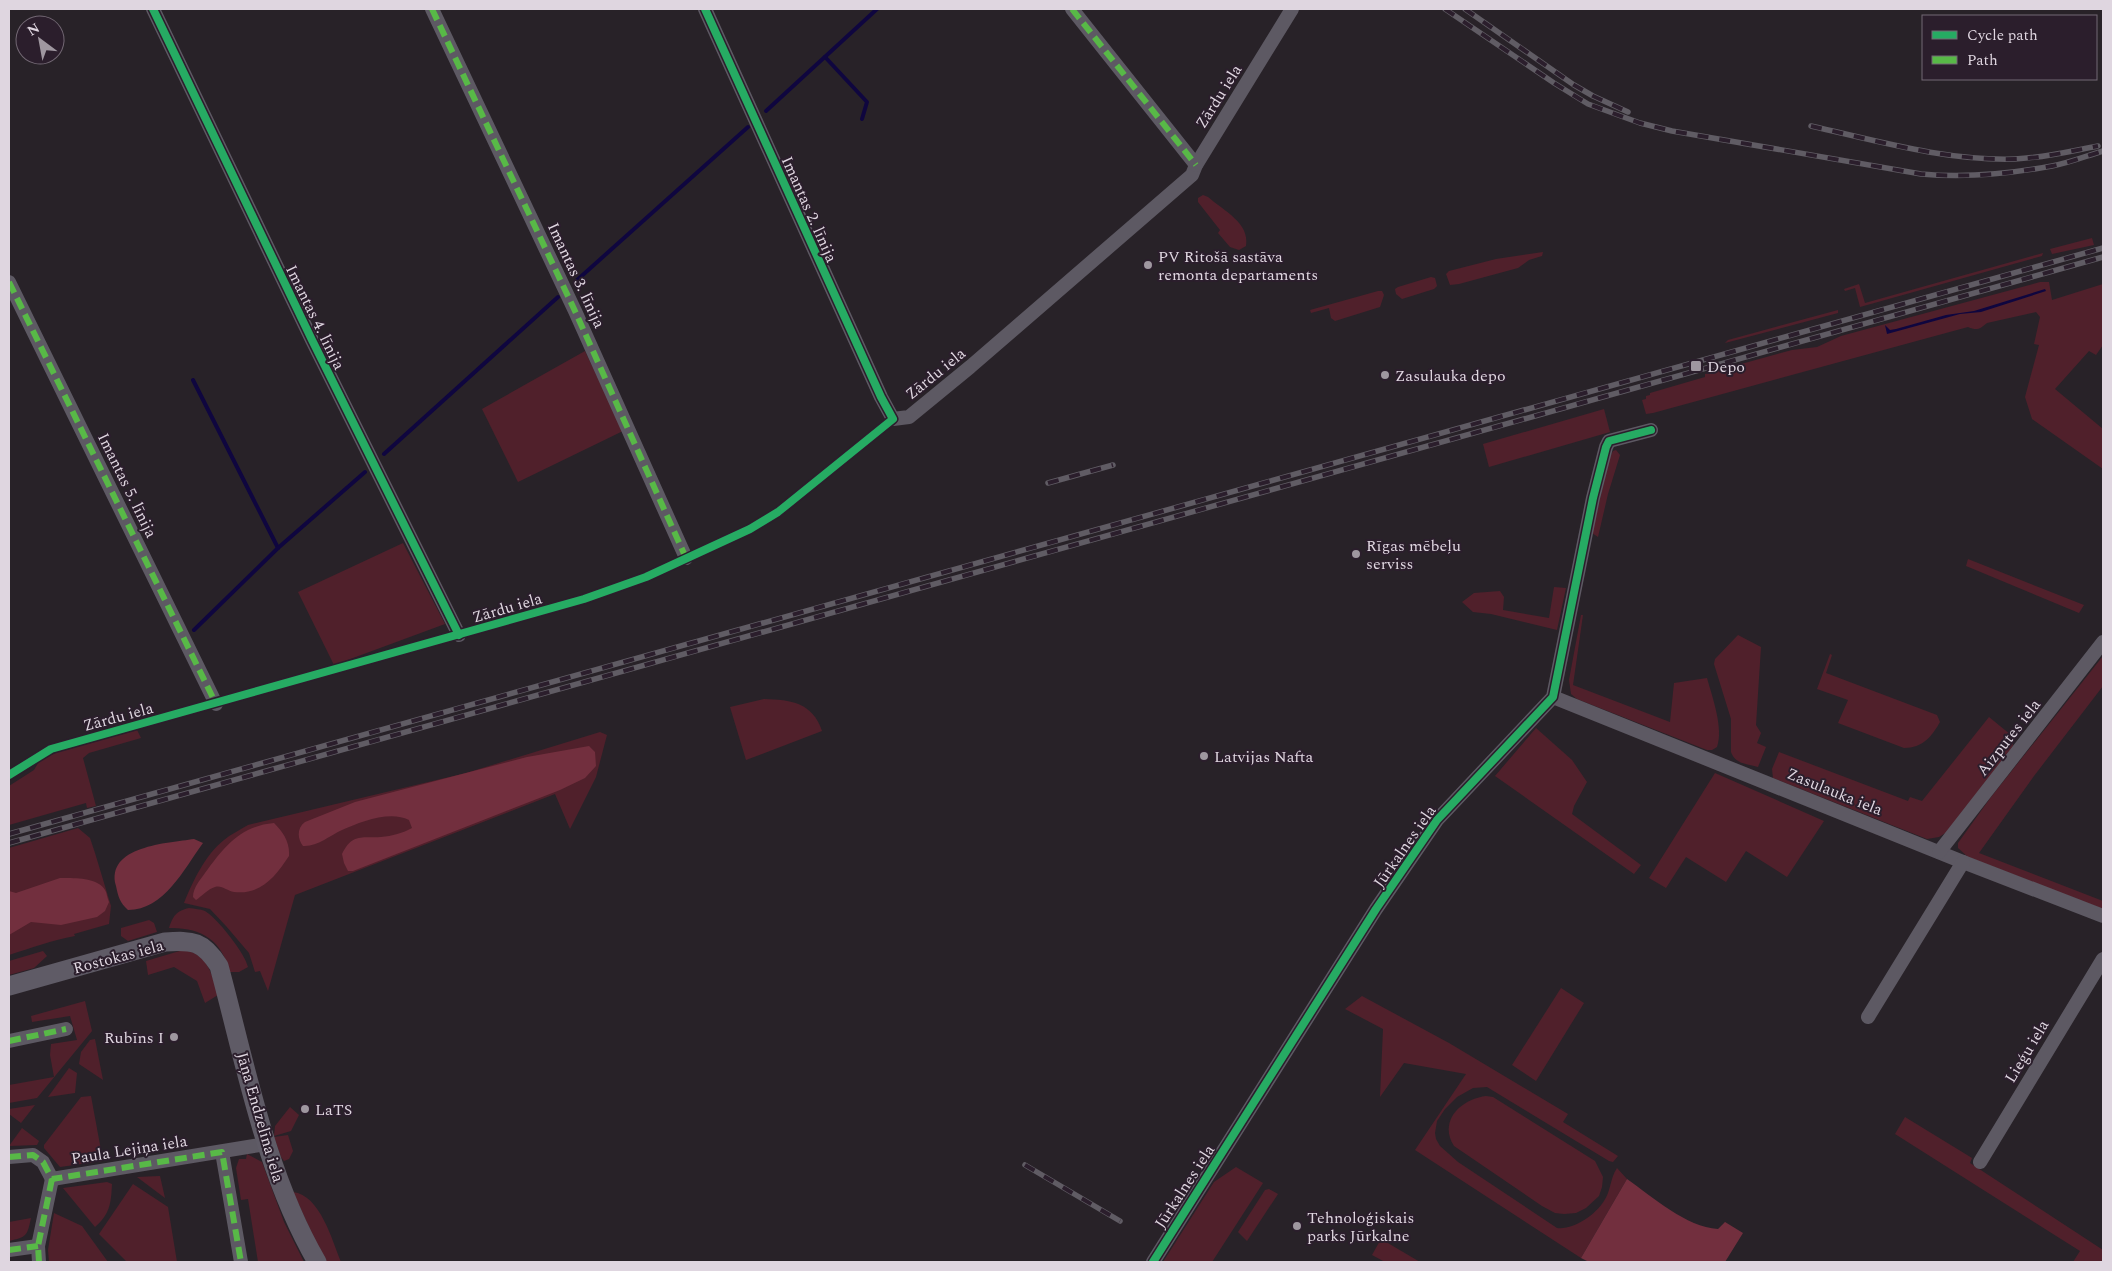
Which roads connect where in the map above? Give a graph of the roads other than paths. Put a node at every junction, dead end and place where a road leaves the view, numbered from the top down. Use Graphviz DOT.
graph roads {
  1 [pos="153,9"];
  2 [pos="432,9"];
  3 [pos="705,9"];
  4 [pos="1072,9"];
  5 [pos="1292,9"];
  6 [pos="1196,165"];
  7 [pos="9,282"];
  8 [pos="893,419"];
  9 [pos="1651,430"];
  10 [pos="686,558"];
  11 [pos="459,635"];
  12 [pos="2103,642"];
  13 [pos="1553,697"];
  14 [pos="216,704"];
  15 [pos="1939,852"];
  16 [pos="1963,862"];
  17 [pos="2103,916"];
  18 [pos="2103,959"];
  19 [pos="219,966"];
  20 [pos="9,986"];
  21 [pos="1868,1017"];
  22 [pos="66,1028"];
  23 [pos="9,1041"];
  24 [pos="266,1144"];
  25 [pos="222,1152"];
  26 [pos="9,1157"];
  27 [pos="1980,1162"];
  28 [pos="52,1179"];
  29 [pos="38,1246"];
  30 [pos="9,1250"];
  31 [pos="39,1262"];
  32 [pos="241,1262"];
  33 [pos="317,1262"];
  34 [pos="1153,1262"];
  1 -- 11 [label="street, Imantas 4. līnija"];
  2 -- 10 [label="street, Imantas 3. līnija"];
  3 -- 8 [label="street, Imantas 2. līnija"];
  4 -- 6 [label="street"];
  5 -- 6 [label="street, Zārdu iela"];
  6 -- 8 [label="street, Zārdu iela"];
  7 -- 14 [label="street, Imantas 5. līnija"];
  9 -- 13 [label="street"];
  12 -- 15 [label="street, Aizputes iela"];
  13 -- 15 [label="street, Zasulauka iela"];
  13 -- 34 [label="street, Jūrkalnes iela"];
  15 -- 16 [label="street, Zasulauka iela"];
  16 -- 17 [label="street, Zasulauka iela"];
  16 -- 21 [label="street"];
  18 -- 27 [label="street, Lieģu iela"];
  19 -- 20 [label="street, Rostokas iela"];
  19 -- 24 [label="street, Jāņa Endzelīna iela"];
  22 -- 23 [label="street"];
  24 -- 25 [label="street, Paula Lejiņa iela"];
  24 -- 33 [label="street, Jāņa Endzelīna iela"];
  25 -- 28 [label="street, Paula Lejiņa iela"];
  25 -- 32 [label="street"];
  26 -- 28 [label="street, Paula Lejiņa iela"];
  28 -- 29 [label="street"];
  29 -- 30 [label="street"];
  29 -- 31 [label="street"];
}
